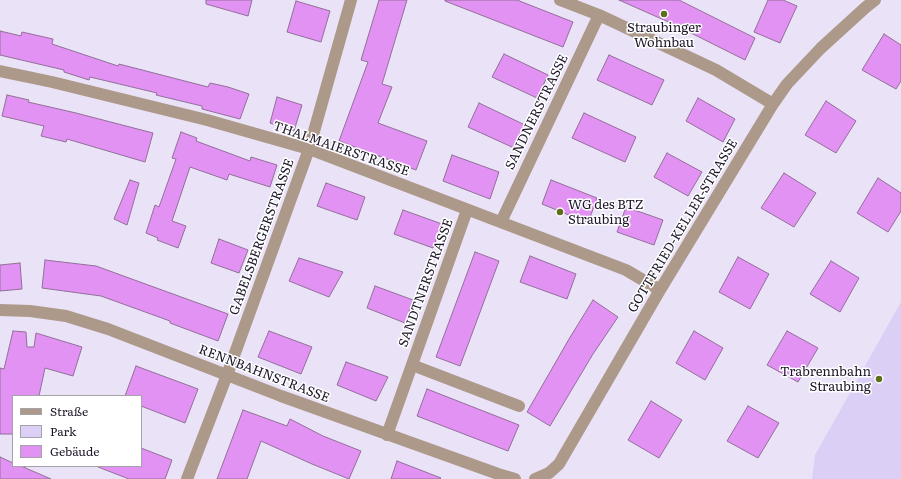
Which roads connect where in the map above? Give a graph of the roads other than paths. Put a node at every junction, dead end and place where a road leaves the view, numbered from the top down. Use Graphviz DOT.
graph roads {
  1 [pos="351,0"];
  2 [pos="560,0"];
  3 [pos="868,2"];
  4 [pos="600,15"];
  5 [pos="0,71"];
  6 [pos="773,104"];
  7 [pos="309,149"];
  8 [pos="467,210"];
  9 [pos="501,222"];
  10 [pos="660,290"];
  11 [pos="0,310"];
  12 [pos="412,365"];
  13 [pos="227,375"];
  14 [pos="519,406"];
  15 [pos="387,435"];
  16 [pos="186,479"];
  17 [pos="515,479"];
  18 [pos="535,479"];
  1 -- 7 [label="street, GABELSBERGERSTRASSE"];
  2 -- 4 [label="street"];
  3 -- 6 [label="street, GOTTFRIED-KELLER-STRASSE"];
  4 -- 6 [label="street"];
  4 -- 9 [label="street, SANDNERSTRASSE"];
  5 -- 7 [label="street, THALMAIERSTRASSE"];
  6 -- 10 [label="street, GOTTFRIED-KELLER-STRASSE"];
  7 -- 8 [label="street, THALMAIERSTRASSE"];
  7 -- 13 [label="street, GABELSBERGERSTRASSE"];
  8 -- 9 [label="street, THALMAIERSTRASSE"];
  8 -- 12 [label="street, SANDTNERSTRASSE"];
  9 -- 10 [label="street, THALMAIERSTRASSE"];
  10 -- 18 [label="street, GOTTFRIED-KELLER-STRASSE"];
  11 -- 13 [label="street, RENNBAHNSTRASSE"];
  12 -- 14 [label="street, SANDTNERSTRASSE"];
  12 -- 15 [label="street, SANDTNERSTRASSE"];
  13 -- 15 [label="street, RENNBAHNSTRASSE"];
  13 -- 16 [label="street, GABELSBERGERSTRASSE"];
  15 -- 17 [label="street, RENNBAHNSTRASSE"];
}
